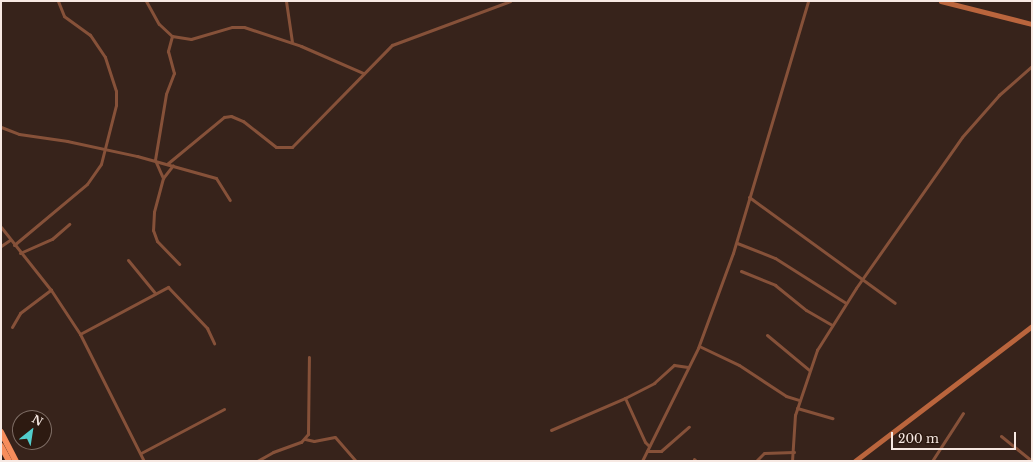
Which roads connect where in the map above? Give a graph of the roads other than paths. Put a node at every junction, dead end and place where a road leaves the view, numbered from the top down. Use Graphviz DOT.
graph roads {
  1 [pos="58,1"];
  2 [pos="146,1"];
  3 [pos="286,1"];
  4 [pos="510,1"];
  5 [pos="808,1"];
  6 [pos="941,1"];
  7 [pos="1032,24"];
  8 [pos="172,36"];
  9 [pos="292,42"];
  10 [pos="1032,66"];
  11 [pos="363,73"];
  12 [pos="1,126"];
  13 [pos="106,150"];
  14 [pos="155,160"];
  15 [pos="167,164"];
  16 [pos="173,165"];
  17 [pos="163,178"];
  18 [pos="749,197"];
  19 [pos="230,200"];
  20 [pos="69,224"];
  21 [pos="1,228"];
  22 [pos="10,240"];
  23 [pos="736,243"];
  24 [pos="14,245"];
  25 [pos="1,246"];
  26 [pos="20,253"];
  27 [pos="128,260"];
  28 [pos="180,264"];
  29 [pos="741,271"];
  30 [pos="862,278"];
  31 [pos="51,290"];
  32 [pos="154,293"];
  33 [pos="895,302"];
  34 [pos="846,303"];
  35 [pos="832,325"];
  36 [pos="1032,326"];
  37 [pos="12,327"];
  38 [pos="80,334"];
  39 [pos="767,335"];
  40 [pos="214,343"];
  41 [pos="699,346"];
  42 [pos="309,357"];
  43 [pos="688,368"];
  44 [pos="809,370"];
  45 [pos="625,398"];
  46 [pos="799,400"];
  47 [pos="797,408"];
  48 [pos="224,409"];
  49 [pos="963,413"];
  50 [pos="833,418"];
  51 [pos="689,427"];
  52 [pos="551,430"];
  53 [pos="1,432"];
  54 [pos="1001,436"];
  55 [pos="304,438"];
  56 [pos="1,446"];
  57 [pos="650,446"];
  58 [pos="647,451"];
  59 [pos="794,452"];
  60 [pos="141,453"];
  61 [pos="9,461"];
  62 [pos="16,461"];
  63 [pos="144,461"];
  64 [pos="257,461"];
  65 [pos="356,461"];
  66 [pos="642,461"];
  67 [pos="756,461"];
  68 [pos="792,461"];
  69 [pos="855,461"];
  70 [pos="932,461"];
  71 [pos="1032,461"];
  1 -- 13 [label="street"];
  2 -- 8 [label="street"];
  3 -- 9 [label="street"];
  4 -- 11 [label="street"];
  5 -- 18 [label="street"];
  6 -- 7 [label="street"];
  8 -- 9 [label="street"];
  8 -- 14 [label="street"];
  9 -- 11 [label="street"];
  10 -- 30 [label="street"];
  11 -- 15 [label="street"];
  12 -- 13 [label="street"];
  13 -- 14 [label="street"];
  13 -- 24 [label="street"];
  14 -- 15 [label="street"];
  14 -- 17 [label="street"];
  15 -- 16 [label="street"];
  16 -- 17 [label="street"];
  16 -- 19 [label="street"];
  17 -- 28 [label="street"];
  18 -- 23 [label="street"];
  18 -- 30 [label="street"];
  20 -- 26 [label="street"];
  21 -- 22 [label="street"];
  22 -- 24 [label="street"];
  22 -- 25 [label="street"];
  23 -- 34 [label="street"];
  23 -- 41 [label="street"];
  24 -- 26 [label="street"];
  26 -- 31 [label="street"];
  27 -- 32 [label="street"];
  29 -- 35 [label="street"];
  30 -- 33 [label="street"];
  30 -- 34 [label="street"];
  31 -- 37 [label="street"];
  31 -- 38 [label="street"];
  32 -- 38 [label="street"];
  32 -- 40 [label="street"];
  34 -- 35 [label="street"];
  35 -- 44 [label="street"];
  36 -- 69 [label="street"];
  38 -- 60 [label="street"];
  39 -- 44 [label="street"];
  41 -- 43 [label="street"];
  41 -- 46 [label="street"];
  42 -- 55 [label="street"];
  43 -- 45 [label="street"];
  43 -- 57 [label="street"];
  44 -- 46 [label="street"];
  45 -- 52 [label="street"];
  45 -- 57 [label="street"];
  46 -- 47 [label="street"];
  47 -- 50 [label="street"];
  47 -- 59 [label="street"];
  48 -- 60 [label="street"];
  49 -- 70 [label="street"];
  51 -- 58 [label="street"];
  53 -- 62 [label="highway"];
  54 -- 71 [label="street"];
  55 -- 64 [label="street"];
  55 -- 65 [label="street"];
  56 -- 61 [label="highway"];
  57 -- 58 [label="street"];
  58 -- 66 [label="street"];
  59 -- 67 [label="street"];
  59 -- 68 [label="street"];
  60 -- 63 [label="street"];
}
